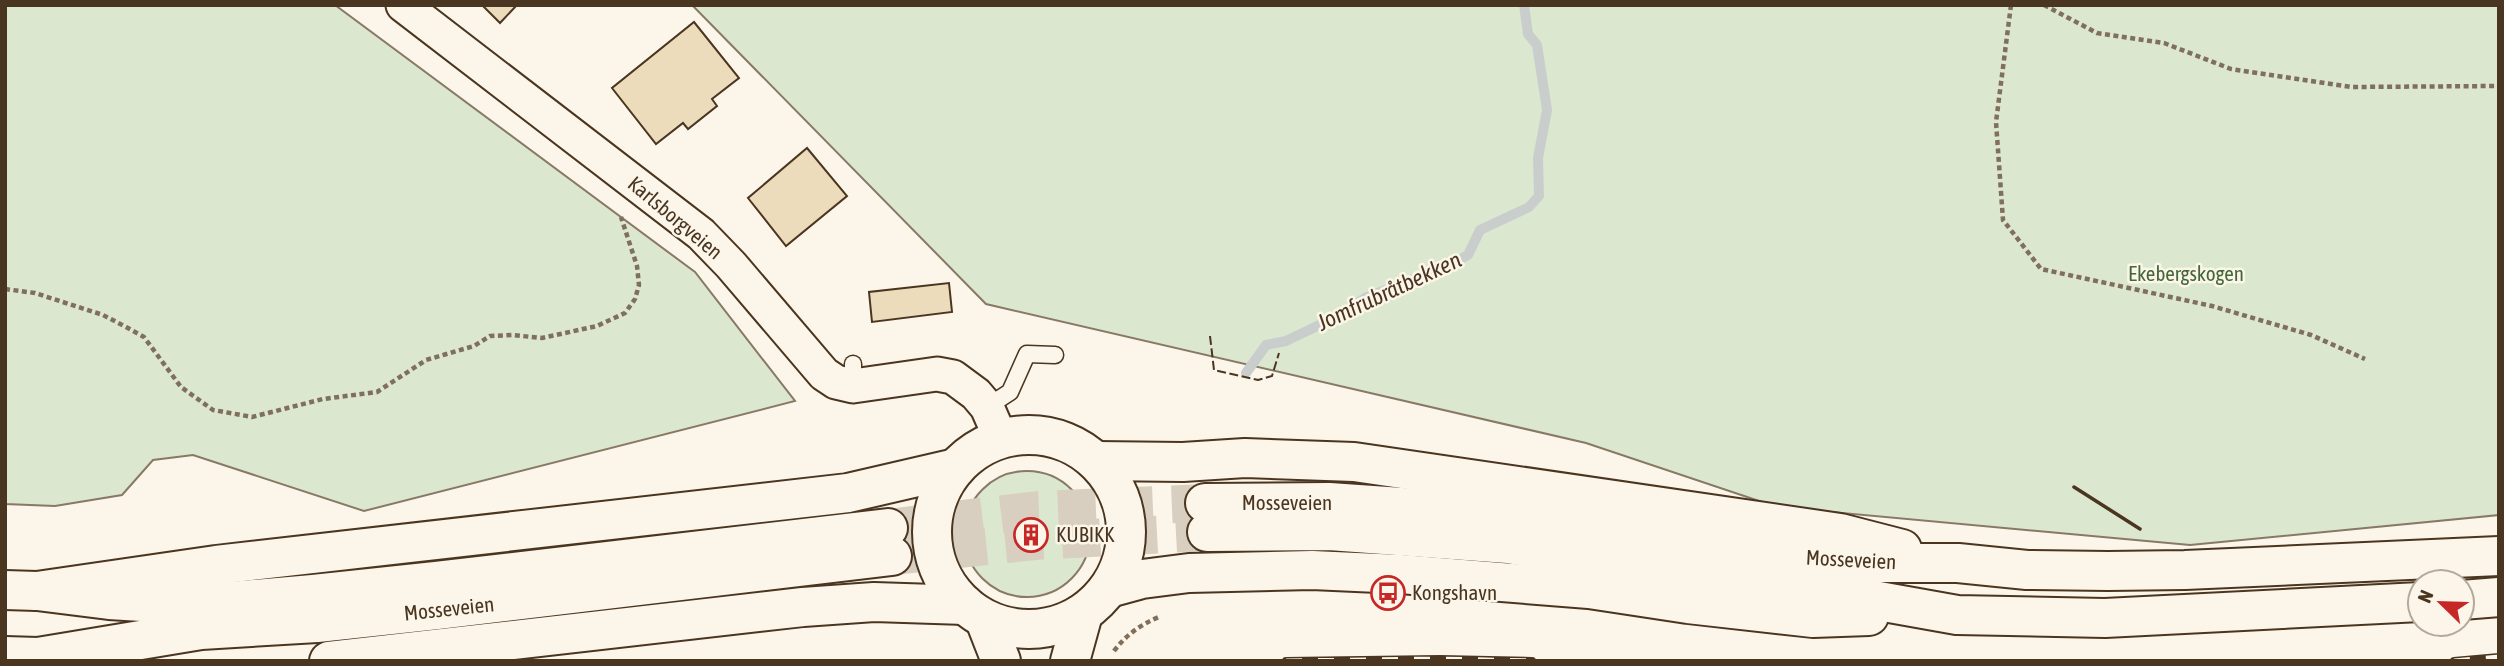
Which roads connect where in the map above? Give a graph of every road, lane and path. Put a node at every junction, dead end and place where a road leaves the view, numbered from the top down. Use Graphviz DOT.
graph roads {
  1 [pos="403,5"];
  2 [pos="2011,5"];
  3 [pos="2045,5"];
  4 [pos="2499,86"];
  5 [pos="622,174"];
  6 [pos="5,289"];
  7 [pos="1055,355"];
  8 [pos="2365,359"];
  9 [pos="994,423"];
  10 [pos="1097,461"];
  11 [pos="956,468"];
  12 [pos="2499,556"];
  13 [pos="1958,563"];
  14 [pos="21,591"];
  15 [pos="2499,597"];
  16 [pos="2476,599"];
  17 [pos="2406,603"];
  18 [pos="1091,608"];
  19 [pos="1957,615"];
  20 [pos="1157,617"];
  21 [pos="985,629"];
  22 [pos="1112,655"];
  23 [pos="22,656"];
  24 [pos="84,661"];
  25 [pos="329,661"];
  26 [pos="1070,661"];
  1 -- 5 [label="street, Karlsborgveien"];
  2 -- 8 [label="path"];
  3 -- 4 [label="path"];
  5 -- 6 [label="path"];
  5 -- 9 [label="street, Karlsborgveien"];
  7 -- 9 [label="lane"];
  9 -- 10 [label="highway"];
  9 -- 11 [label="highway"];
  10 -- 13 [label="highway"];
  10 -- 18 [label="highway"];
  11 -- 14 [label="highway"];
  11 -- 21 [label="highway"];
  12 -- 13 [label="highway, Mosseveien"];
  13 -- 19 [label="highway, Mosseveien"];
  14 -- 23 [label="highway, Mosseveien"];
  15 -- 16 [label="highway"];
  17 -- 19 [label="highway, Mosseveien"];
  18 -- 19 [label="highway"];
  18 -- 21 [label="highway"];
  18 -- 26 [label="highway"];
  20 -- 22 [label="path"];
  21 -- 25 [label="highway"];
  23 -- 24 [label="highway"];
}
